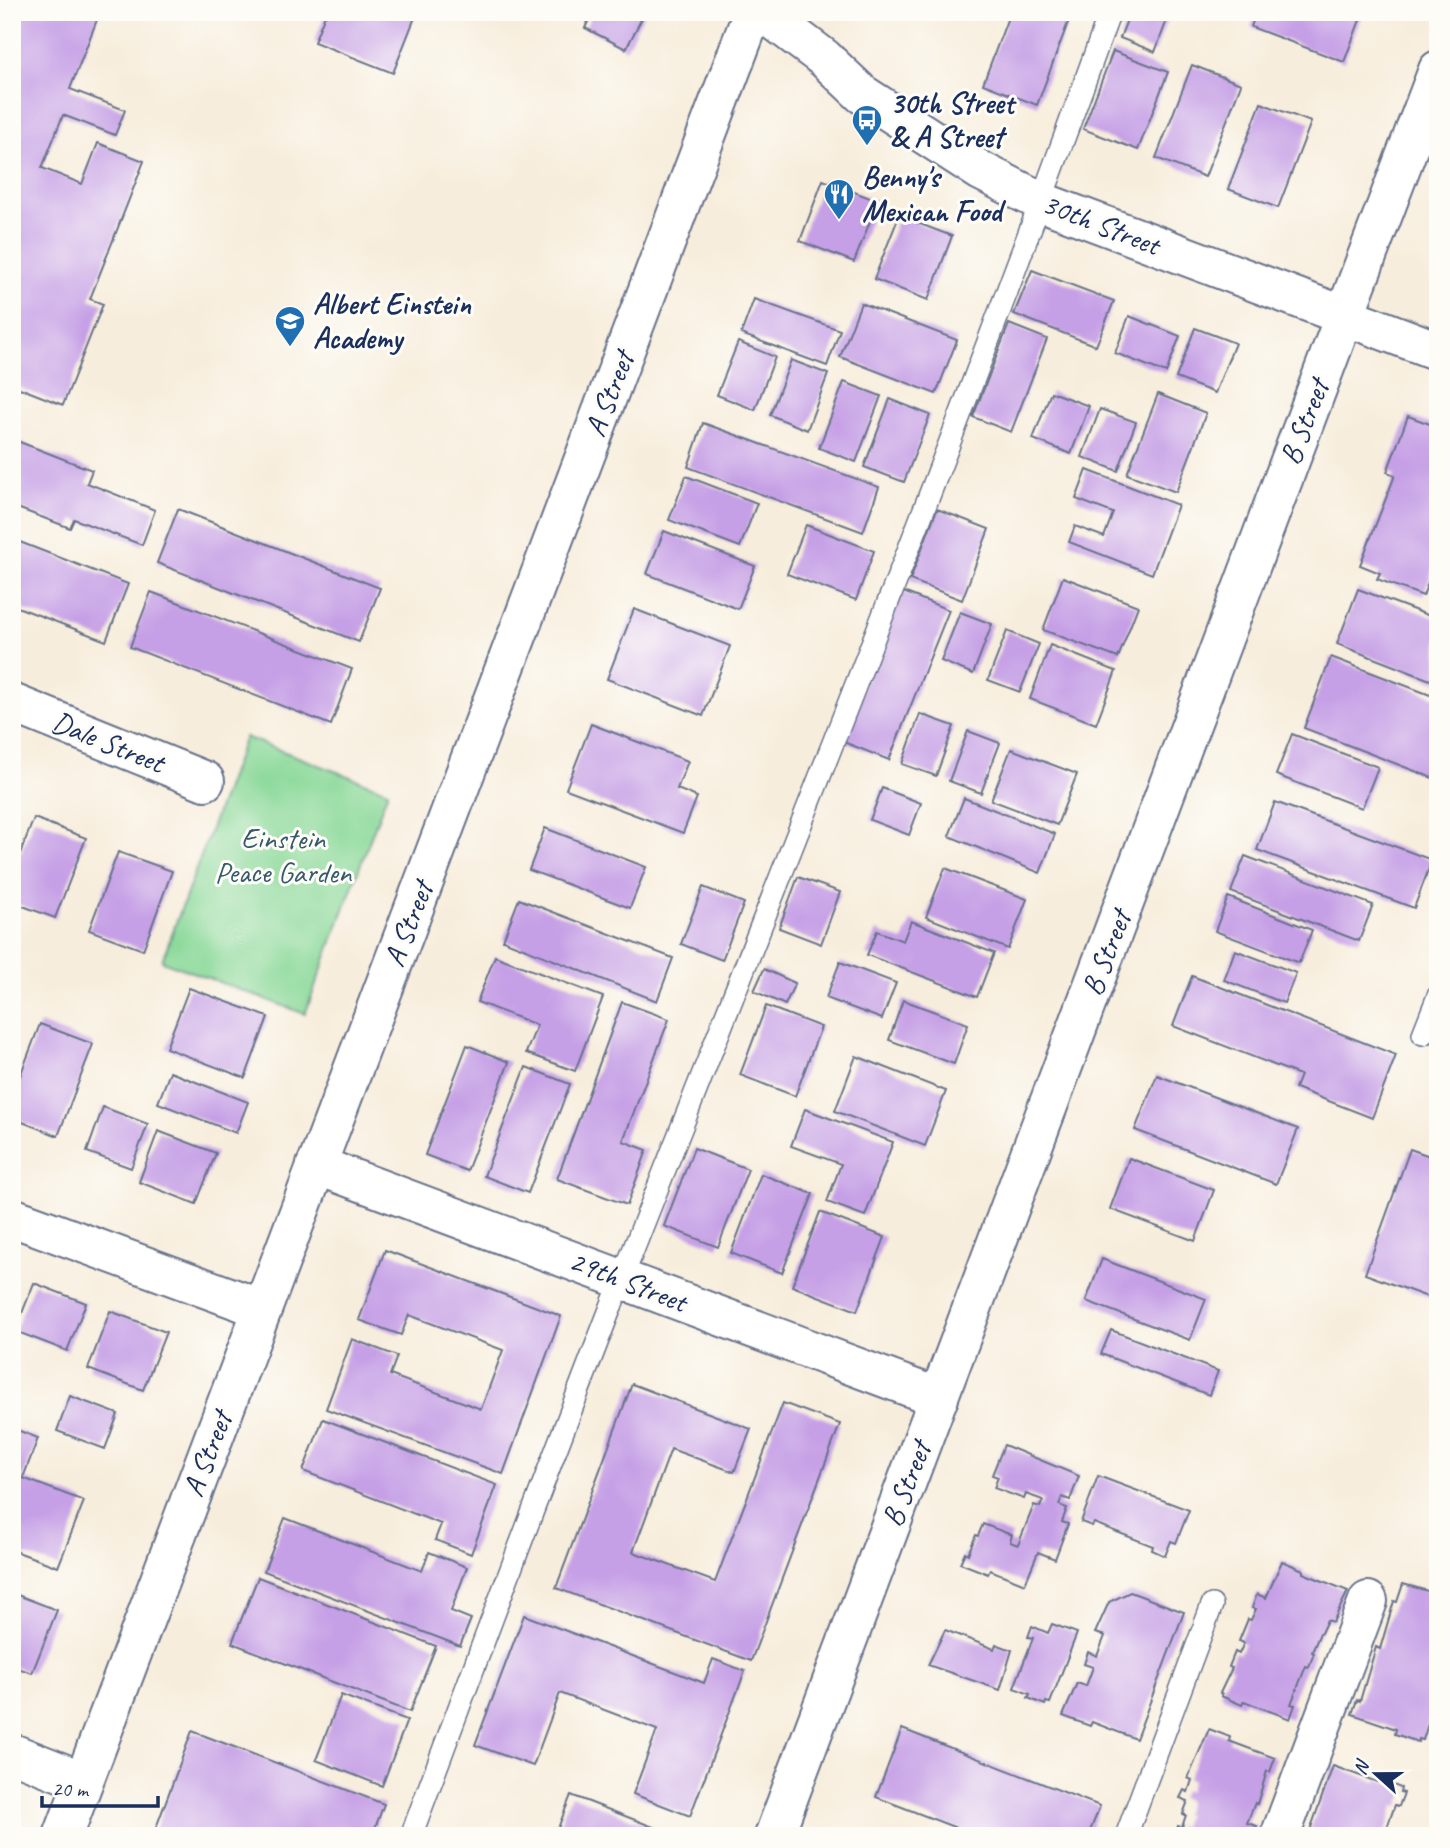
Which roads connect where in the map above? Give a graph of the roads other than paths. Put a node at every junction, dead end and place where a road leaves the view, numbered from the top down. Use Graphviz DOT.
graph roads {
  1 [pos="753,12"];
  2 [pos="763,12"];
  3 [pos="1110,12"];
  4 [pos="1438,70"];
  5 [pos="1042,202"];
  6 [pos="1344,317"];
  7 [pos="1438,352"];
  8 [pos="12,703"];
  9 [pos="205,781"];
  10 [pos="1438,996"];
  11 [pos="1423,1034"];
  12 [pos="316,1165"];
  13 [pos="12,1217"];
  14 [pos="622,1279"];
  15 [pos="262,1309"];
  16 [pos="939,1398"];
  17 [pos="1368,1601"];
  18 [pos="1212,1605"];
  19 [pos="12,1753"];
  20 [pos="83,1781"];
  21 [pos="63,1836"];
  22 [pos="411,1836"];
  23 [pos="774,1836"];
  24 [pos="1126,1836"];
  25 [pos="1280,1836"];
  1 -- 12 [label="street, A Street"];
  2 -- 5 [label="street, 30th Street"];
  3 -- 5 [label="lane"];
  4 -- 6 [label="street, B Street"];
  5 -- 6 [label="street, 30th Street"];
  5 -- 14 [label="lane"];
  6 -- 7 [label="street, 30th Street"];
  6 -- 16 [label="street, B Street"];
  8 -- 9 [label="street, Dale Street"];
  10 -- 11 [label="lane"];
  12 -- 14 [label="street, 29th Street"];
  12 -- 15 [label="street, A Street"];
  13 -- 15 [label="street"];
  14 -- 16 [label="street, 29th Street"];
  14 -- 22 [label="lane"];
  15 -- 20 [label="street, A Street"];
  16 -- 23 [label="street, B Street"];
  17 -- 25 [label="street"];
  18 -- 24 [label="lane"];
  19 -- 20 [label="street"];
  20 -- 21 [label="street, A Street"];
}
